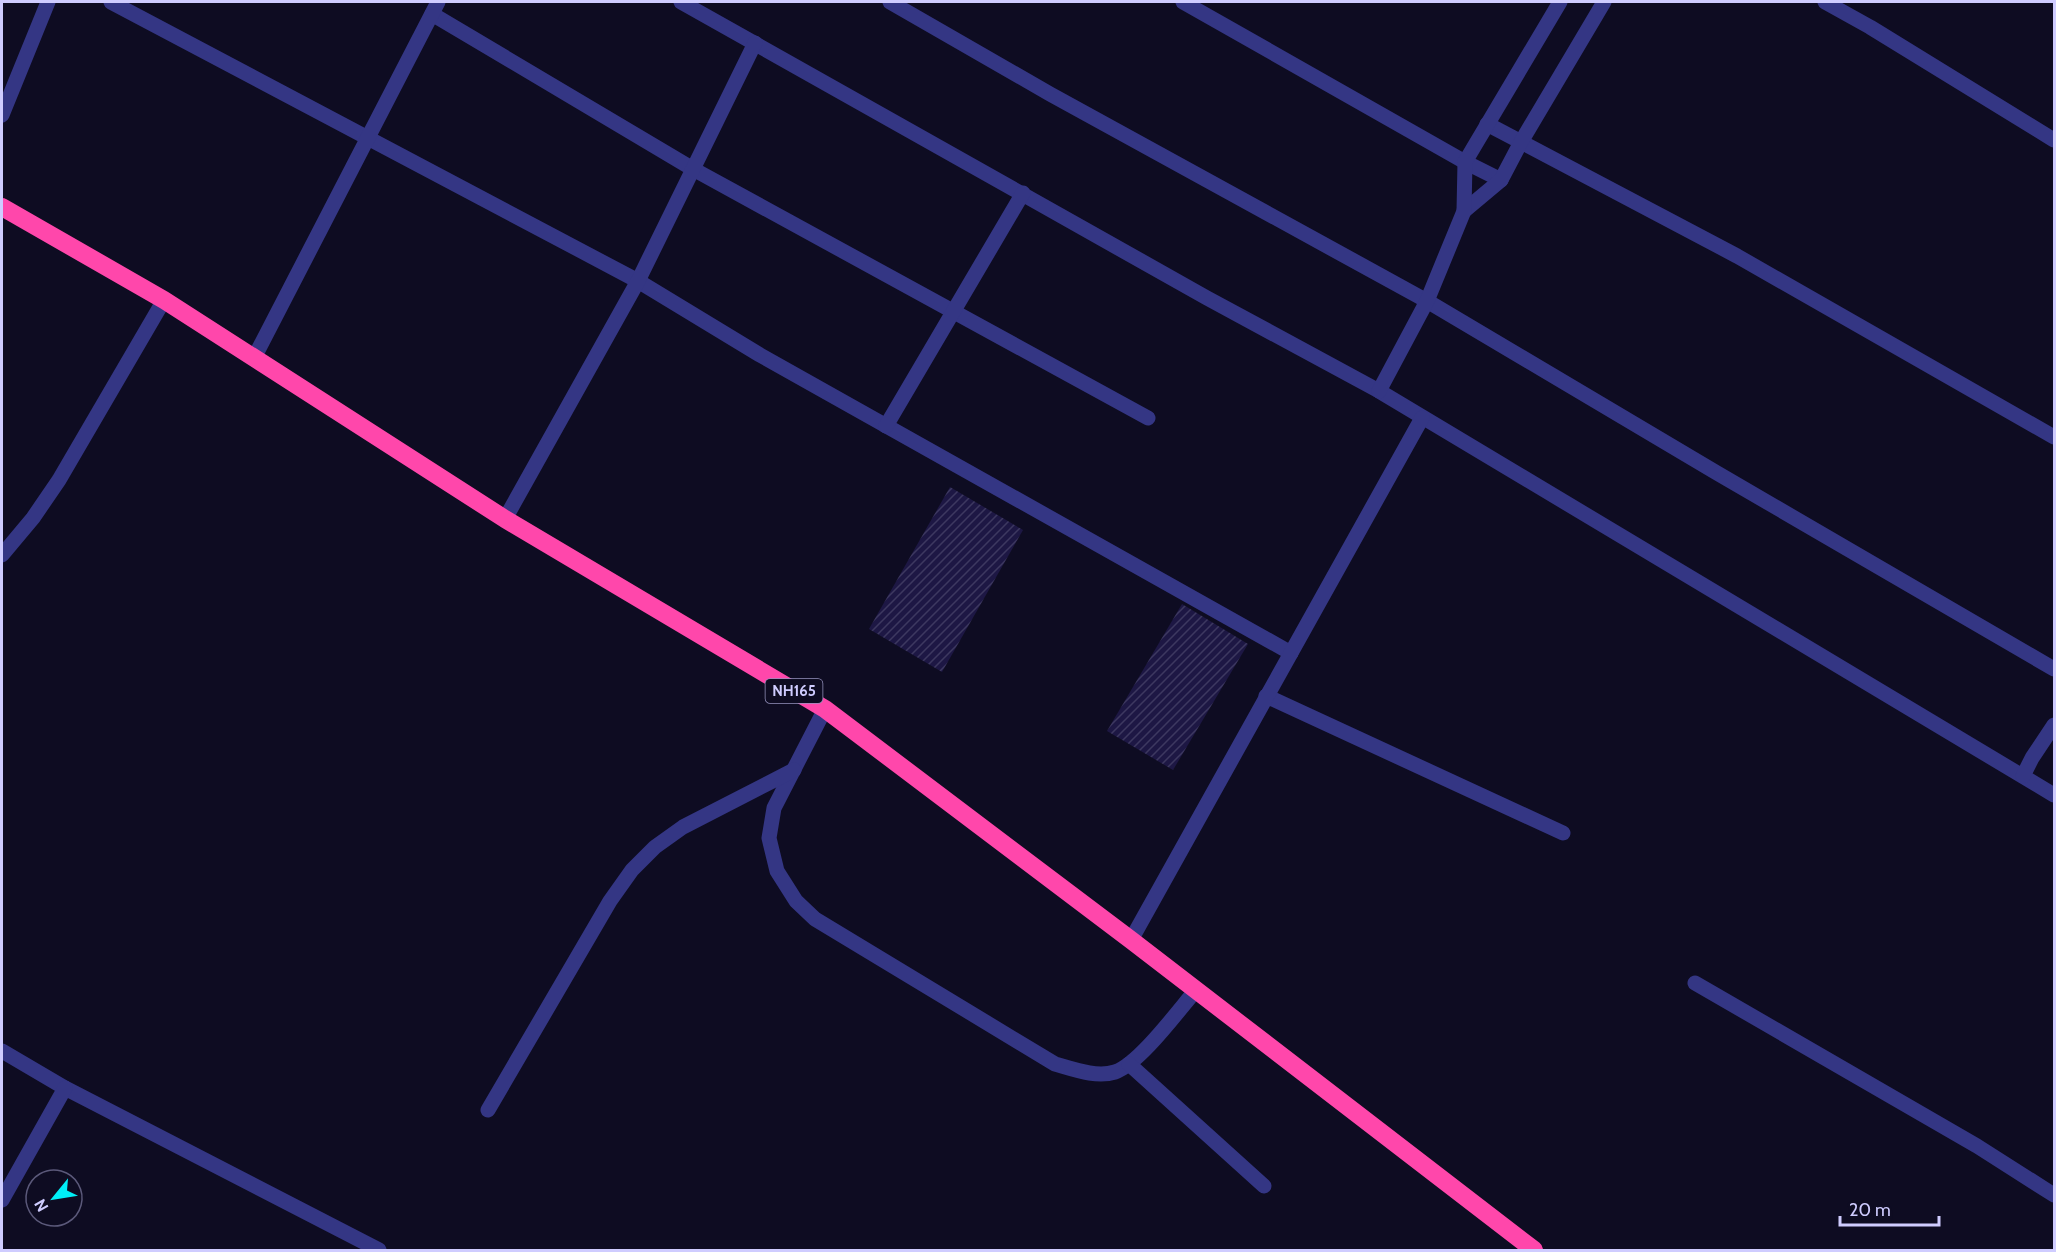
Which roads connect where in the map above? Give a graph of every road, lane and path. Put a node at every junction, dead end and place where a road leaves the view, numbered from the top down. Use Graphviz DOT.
graph roads {
  1 [pos="48,2"];
  2 [pos="111,2"];
  3 [pos="681,2"];
  4 [pos="890,2"];
  5 [pos="1183,2"];
  6 [pos="1560,2"];
  7 [pos="1604,2"];
  8 [pos="1825,2"];
  9 [pos="435,8"];
  10 [pos="755,43"];
  11 [pos="2,115"];
  12 [pos="1487,124"];
  13 [pos="368,136"];
  14 [pos="2055,140"];
  15 [pos="1521,142"];
  16 [pos="1465,162"];
  17 [pos="693,170"];
  18 [pos="1501,180"];
  19 [pos="1023,194"];
  20 [pos="2,207"];
  21 [pos="1464,211"];
  22 [pos="638,281"];
  23 [pos="164,300"];
  24 [pos="1426,301"];
  25 [pos="954,312"];
  26 [pos="254,358"];
  27 [pos="1379,391"];
  28 [pos="1148,418"];
  29 [pos="1422,418"];
  30 [pos="886,426"];
  31 [pos="2055,437"];
  32 [pos="505,519"];
  33 [pos="2,555"];
  34 [pos="1291,653"];
  35 [pos="2055,669"];
  36 [pos="1266,696"];
  37 [pos="825,710"];
  38 [pos="2055,725"];
  39 [pos="794,770"];
  40 [pos="2023,776"];
  41 [pos="2055,795"];
  42 [pos="1563,833"];
  43 [pos="1131,940"];
  44 [pos="1695,983"];
  45 [pos="1196,990"];
  46 [pos="2,1051"];
  47 [pos="1130,1064"];
  48 [pos="65,1088"];
  49 [pos="488,1110"];
  50 [pos="1264,1186"];
  51 [pos="2055,1195"];
  52 [pos="2,1200"];
  53 [pos="379,1251"];
  54 [pos="1534,1251"];
  1 -- 11 [label="street"];
  2 -- 13 [label="street"];
  3 -- 10 [label="street"];
  4 -- 24 [label="street"];
  5 -- 16 [label="street"];
  6 -- 12 [label="street"];
  7 -- 15 [label="street"];
  8 -- 14 [label="street"];
  9 -- 13 [label="street"];
  9 -- 17 [label="street"];
  10 -- 17 [label="street"];
  10 -- 19 [label="street"];
  12 -- 15 [label="street"];
  12 -- 16 [label="street"];
  13 -- 22 [label="street"];
  13 -- 26 [label="street"];
  15 -- 18 [label="street"];
  15 -- 31 [label="street"];
  16 -- 18 [label="street"];
  16 -- 21 [label="street"];
  17 -- 22 [label="street"];
  17 -- 25 [label="street"];
  18 -- 21 [label="street"];
  19 -- 25 [label="street"];
  19 -- 27 [label="street"];
  20 -- 23 [label="highway, NH165"];
  21 -- 24 [label="street"];
  22 -- 30 [label="street"];
  22 -- 32 [label="street"];
  23 -- 26 [label="highway, NH165"];
  23 -- 33 [label="street"];
  24 -- 27 [label="street"];
  24 -- 35 [label="street"];
  25 -- 28 [label="street"];
  25 -- 30 [label="street"];
  26 -- 32 [label="highway, NH165"];
  27 -- 29 [label="street"];
  29 -- 34 [label="street"];
  29 -- 40 [label="street"];
  30 -- 34 [label="street"];
  32 -- 37 [label="highway, NH165"];
  34 -- 36 [label="street"];
  36 -- 42 [label="street"];
  36 -- 43 [label="street"];
  37 -- 39 [label="street"];
  37 -- 43 [label="highway, NH165"];
  38 -- 40 [label="street"];
  39 -- 47 [label="street"];
  39 -- 49 [label="street"];
  40 -- 41 [label="street"];
  43 -- 45 [label="highway, NH165"];
  44 -- 51 [label="street"];
  45 -- 47 [label="street"];
  45 -- 54 [label="highway, NH165"];
  46 -- 48 [label="street"];
  47 -- 50 [label="street"];
  48 -- 52 [label="street"];
  48 -- 53 [label="street"];
}
